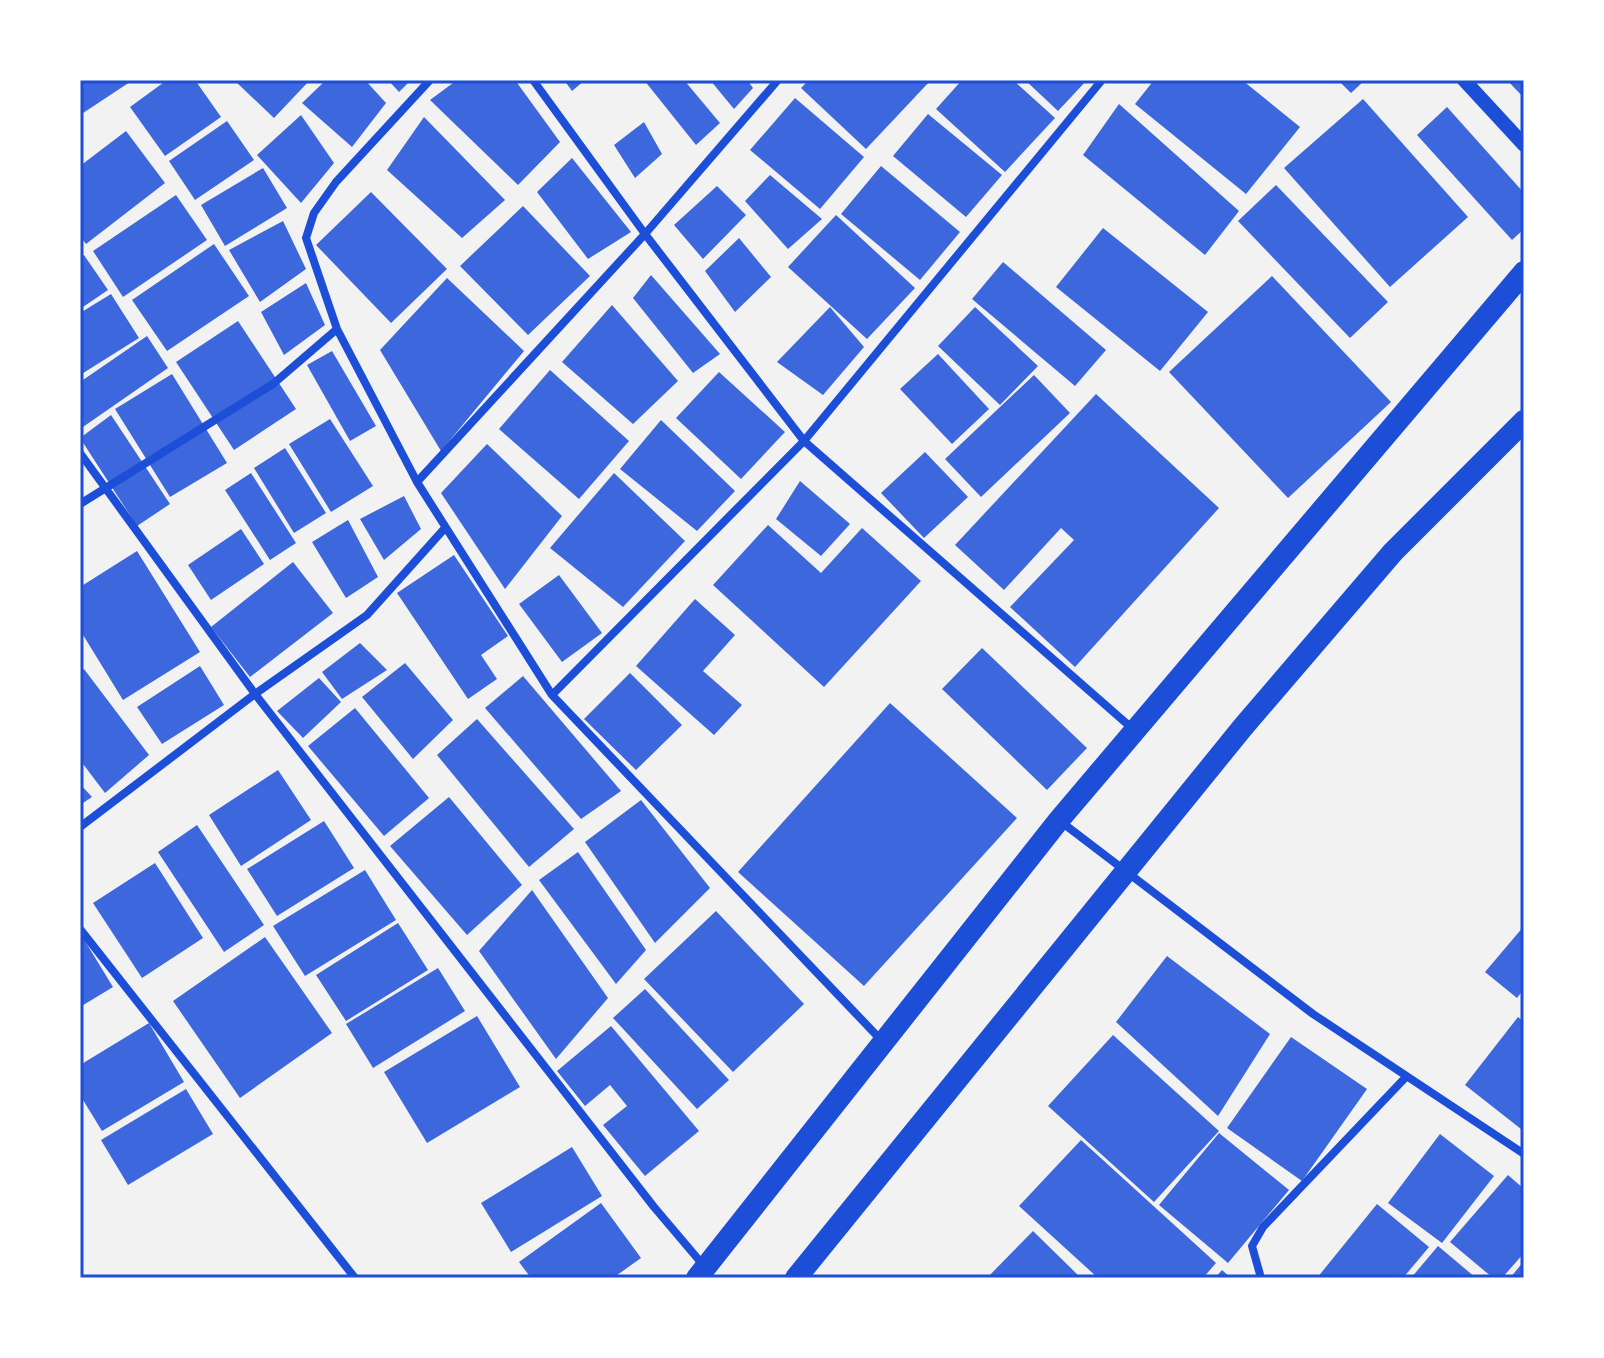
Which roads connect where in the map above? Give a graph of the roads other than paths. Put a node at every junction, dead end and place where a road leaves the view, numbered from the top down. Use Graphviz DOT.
graph roads {
  1 [pos="430,80"];
  2 [pos="533,80"];
  3 [pos="778,80"];
  4 [pos="1102,80"];
  5 [pos="1464,80"];
  6 [pos="1524,145"];
  7 [pos="645,234"];
  8 [pos="1524,272"];
  9 [pos="337,329"];
  10 [pos="1524,421"];
  11 [pos="804,441"];
  12 [pos="80,453"];
  13 [pos="417,482"];
  14 [pos="104,487"];
  15 [pos="80,504"];
  16 [pos="445,528"];
  17 [pos="255,694"];
  18 [pos="552,695"];
  19 [pos="1134,731"];
  20 [pos="1059,820"];
  21 [pos="80,827"];
  22 [pos="1125,872"];
  23 [pos="80,929"];
  24 [pos="882,1041"];
  25 [pos="1405,1078"];
  26 [pos="1524,1154"];
  27 [pos="701,1272"];
  28 [pos="355,1278"];
  29 [pos="796,1278"];
  30 [pos="1261,1278"];
  1 -- 9 [label="street"];
  2 -- 7 [label="street"];
  3 -- 7 [label="street"];
  4 -- 11 [label="street"];
  5 -- 6 [label="street"];
  7 -- 11 [label="street"];
  7 -- 13 [label="street"];
  8 -- 19 [label="highway"];
  9 -- 13 [label="street"];
  9 -- 14 [label="street"];
  10 -- 22 [label="highway"];
  11 -- 18 [label="street"];
  11 -- 19 [label="street"];
  12 -- 14 [label="street"];
  13 -- 16 [label="street"];
  14 -- 15 [label="street"];
  14 -- 17 [label="street"];
  16 -- 17 [label="street"];
  16 -- 18 [label="street"];
  17 -- 21 [label="street"];
  17 -- 27 [label="street"];
  18 -- 24 [label="street"];
  19 -- 20 [label="highway"];
  20 -- 22 [label="street"];
  20 -- 24 [label="highway"];
  22 -- 25 [label="street"];
  22 -- 29 [label="highway"];
  23 -- 28 [label="street"];
  24 -- 27 [label="highway"];
  25 -- 26 [label="street"];
  25 -- 30 [label="street"];
}
